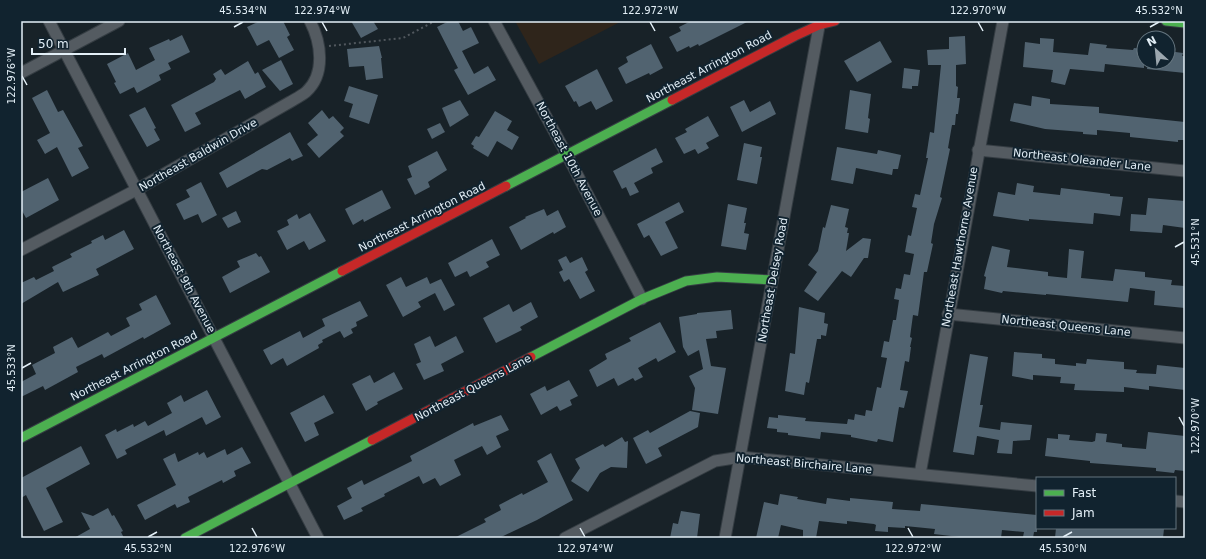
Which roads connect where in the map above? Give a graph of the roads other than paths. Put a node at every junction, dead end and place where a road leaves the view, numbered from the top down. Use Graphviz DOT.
graph roads {
  1 [pos="49,21"];
  2 [pos="119,21"];
  3 [pos="310,21"];
  4 [pos="494,21"];
  5 [pos="835,21"];
  6 [pos="1003,21"];
  7 [pos="1166,21"];
  8 [pos="820,23"];
  9 [pos="1185,23"];
  10 [pos="64,51"];
  11 [pos="21,73"];
  12 [pos="978,150"];
  13 [pos="567,155"];
  14 [pos="1185,171"];
  15 [pos="136,190"];
  16 [pos="21,250"];
  17 [pos="773,280"];
  18 [pos="642,299"];
  19 [pos="948,314"];
  20 [pos="214,338"];
  21 [pos="1185,338"];
  22 [pos="21,438"];
  23 [pos="741,457"];
  24 [pos="920,474"];
  25 [pos="290,484"];
  26 [pos="1036,486"];
  27 [pos="185,538"];
  28 [pos="318,538"];
  29 [pos="565,538"];
  30 [pos="725,538"];
  1 -- 10 [label="street, Northeast 9th Avenue"];
  2 -- 10 [label="street"];
  3 -- 15 [label="street, Northeast Baldwin Drive"];
  4 -- 13 [label="street, Northeast 10th Avenue"];
  5 -- 8 [label="street, Northeast Arrington Road"];
  6 -- 12 [label="street, Northeast Hawthorne Avenue"];
  7 -- 9 [label="street"];
  8 -- 13 [label="street, Northeast Arrington Road"];
  8 -- 17 [label="street, Northeast Delsey Road"];
  10 -- 11 [label="street"];
  10 -- 15 [label="street, Northeast 9th Avenue"];
  12 -- 14 [label="street, Northeast Oleander Lane"];
  12 -- 19 [label="street, Northeast Hawthorne Avenue"];
  13 -- 18 [label="street, Northeast 10th Avenue"];
  13 -- 20 [label="street, Northeast Arrington Road"];
  15 -- 16 [label="street, Northeast Baldwin Drive"];
  15 -- 20 [label="street, Northeast 9th Avenue"];
  17 -- 18 [label="street, Northeast Queens Lane"];
  17 -- 23 [label="street, Northeast Delsey Road"];
  18 -- 25 [label="street, Northeast Queens Lane"];
  19 -- 21 [label="street, Northeast Queens Lane"];
  19 -- 24 [label="street, Northeast Hawthorne Avenue"];
  20 -- 22 [label="street, Northeast Arrington Road"];
  20 -- 25 [label="street, Northeast 9th Avenue"];
  23 -- 24 [label="street, Northeast Birchaire Lane"];
  23 -- 29 [label="street, Northeast Birchaire Lane"];
  23 -- 30 [label="street, Northeast Delsey Road"];
  24 -- 26 [label="street, Northeast Birchaire Lane"];
  25 -- 27 [label="street, Northeast Queens Lane"];
  25 -- 28 [label="street, Northeast 9th Avenue"];
}
